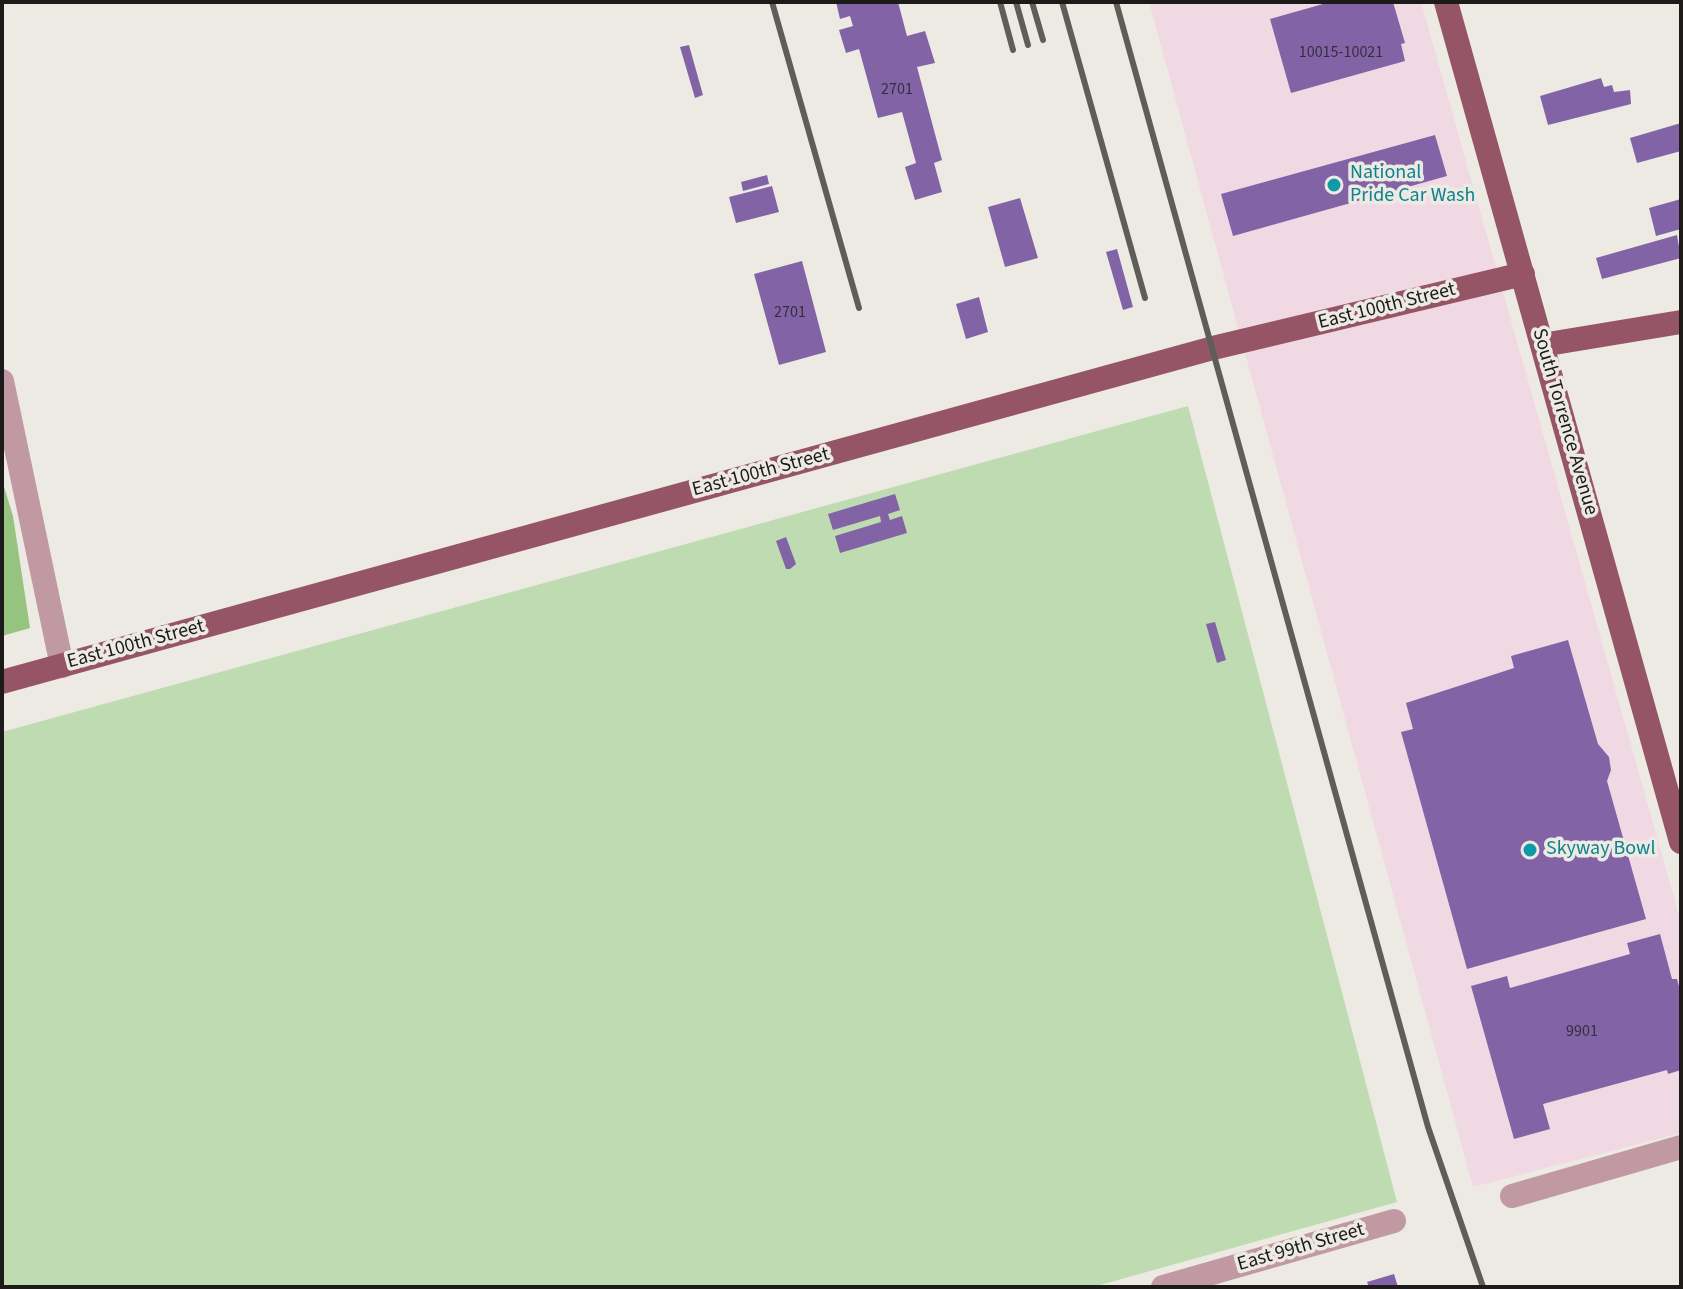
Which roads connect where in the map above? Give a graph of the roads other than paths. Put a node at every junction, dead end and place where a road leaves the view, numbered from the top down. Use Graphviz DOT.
graph roads {
  1 [pos="1446,2"];
  2 [pos="1523,274"];
  3 [pos="1681,322"];
  4 [pos="1542,345"];
  5 [pos="2,381"];
  6 [pos="62,666"];
  7 [pos="2,682"];
  8 [pos="1681,842"];
  9 [pos="1681,1147"];
  10 [pos="1512,1196"];
  11 [pos="1394,1221"];
  12 [pos="1166,1287"];
  1 -- 2 [label="main road, South Torrence Avenue"];
  2 -- 4 [label="main road, South Torrence Avenue"];
  2 -- 6 [label="main road, East 100th Street"];
  3 -- 4 [label="main road"];
  4 -- 8 [label="main road, South Torrence Avenue"];
  5 -- 6 [label="street"];
  6 -- 7 [label="main road, East 100th Street"];
  9 -- 10 [label="street"];
  11 -- 12 [label="street, East 99th Street"];
}
